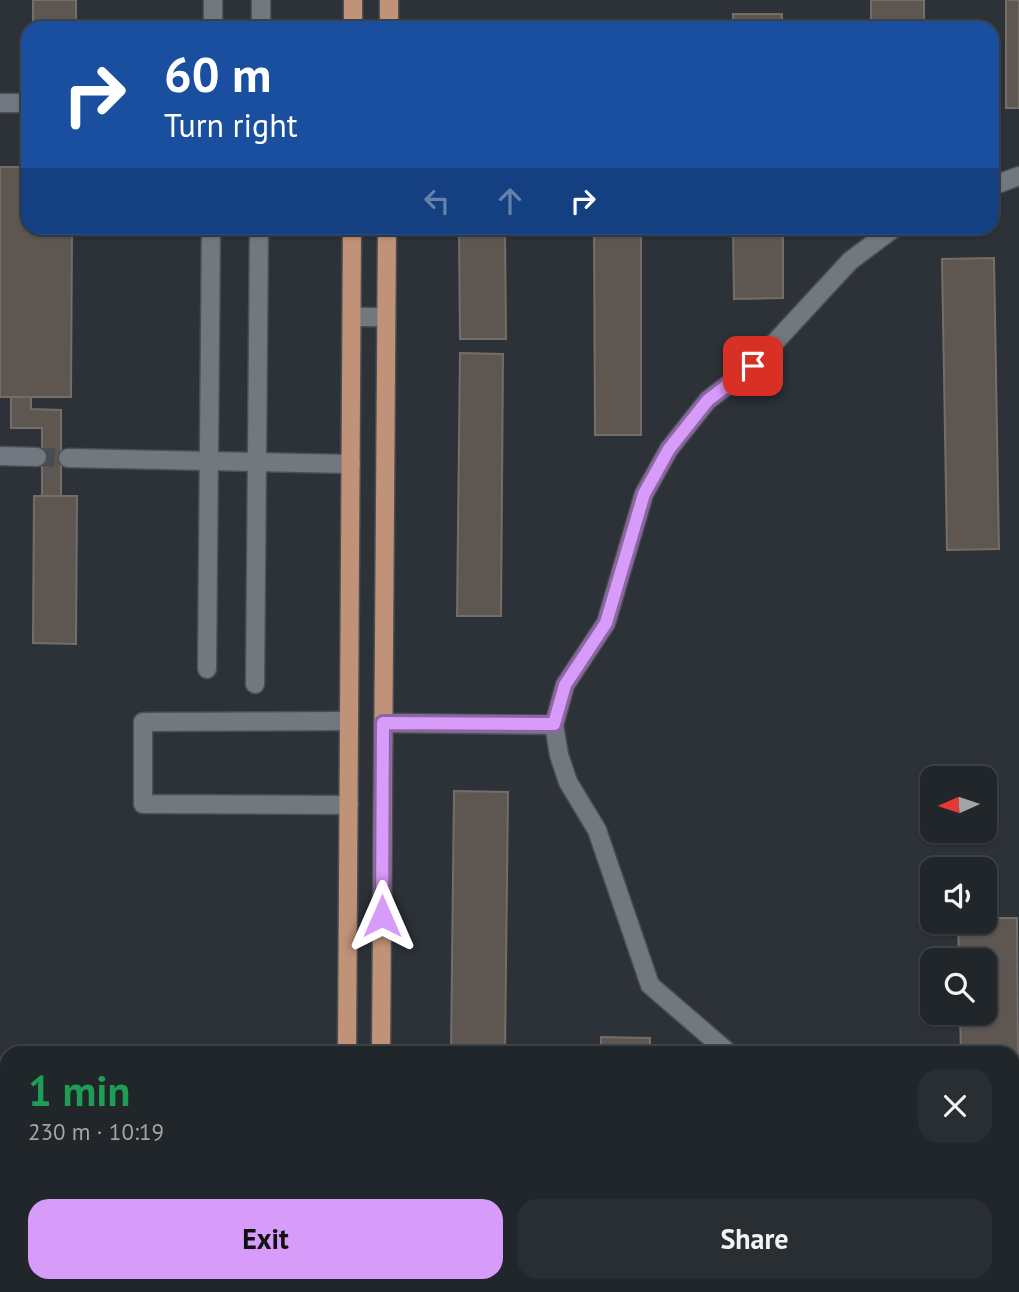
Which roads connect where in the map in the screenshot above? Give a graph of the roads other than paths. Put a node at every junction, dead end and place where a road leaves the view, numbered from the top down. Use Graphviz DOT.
graph roads {
  1 [pos="213,0"];
  2 [pos="261,0"];
  3 [pos="354,0"];
  4 [pos="389,0"];
  5 [pos="213,21"];
  6 [pos="261,21"];
  7 [pos="353,21"];
  8 [pos="389,21"];
  9 [pos="0,103"];
  10 [pos="21,103"];
  11 [pos="1019,176"];
  12 [pos="999,183"];
  13 [pos="211,235"];
  14 [pos="259,235"];
  15 [pos="352,235"];
  16 [pos="387,235"];
  17 [pos="885,235"];
  18 [pos="352,317"];
  19 [pos="386,317"];
  20 [pos="0,456"];
  21 [pos="37,457"];
  22 [pos="68,458"];
  23 [pos="209,461"];
  24 [pos="257,462"];
  25 [pos="351,464"];
  26 [pos="208,668"];
  27 [pos="255,684"];
  28 [pos="349,721"];
  29 [pos="383,723"];
  30 [pos="554,724"];
  31 [pos="349,805"];
  32 [pos="347,1046"];
  33 [pos="380,1046"];
  34 [pos="721,1046"];
  1 -- 5 [label="street"];
  2 -- 6 [label="street"];
  3 -- 7 [label="main road"];
  4 -- 8 [label="main road"];
  9 -- 10 [label="street"];
  11 -- 12 [label="street"];
  13 -- 23 [label="street"];
  14 -- 24 [label="street"];
  15 -- 18 [label="main road"];
  16 -- 19 [label="main road"];
  17 -- 30 [label="street"];
  18 -- 19 [label="street"];
  18 -- 25 [label="main road"];
  19 -- 29 [label="main road"];
  20 -- 21 [label="street"];
  22 -- 23 [label="street"];
  23 -- 24 [label="street"];
  23 -- 26 [label="street"];
  24 -- 25 [label="street"];
  24 -- 27 [label="street"];
  25 -- 28 [label="main road"];
  28 -- 31 [label="main road"];
  28 -- 31 [label="street"];
  29 -- 30 [label="street"];
  29 -- 33 [label="main road"];
  30 -- 34 [label="street"];
  31 -- 32 [label="main road"];
}
